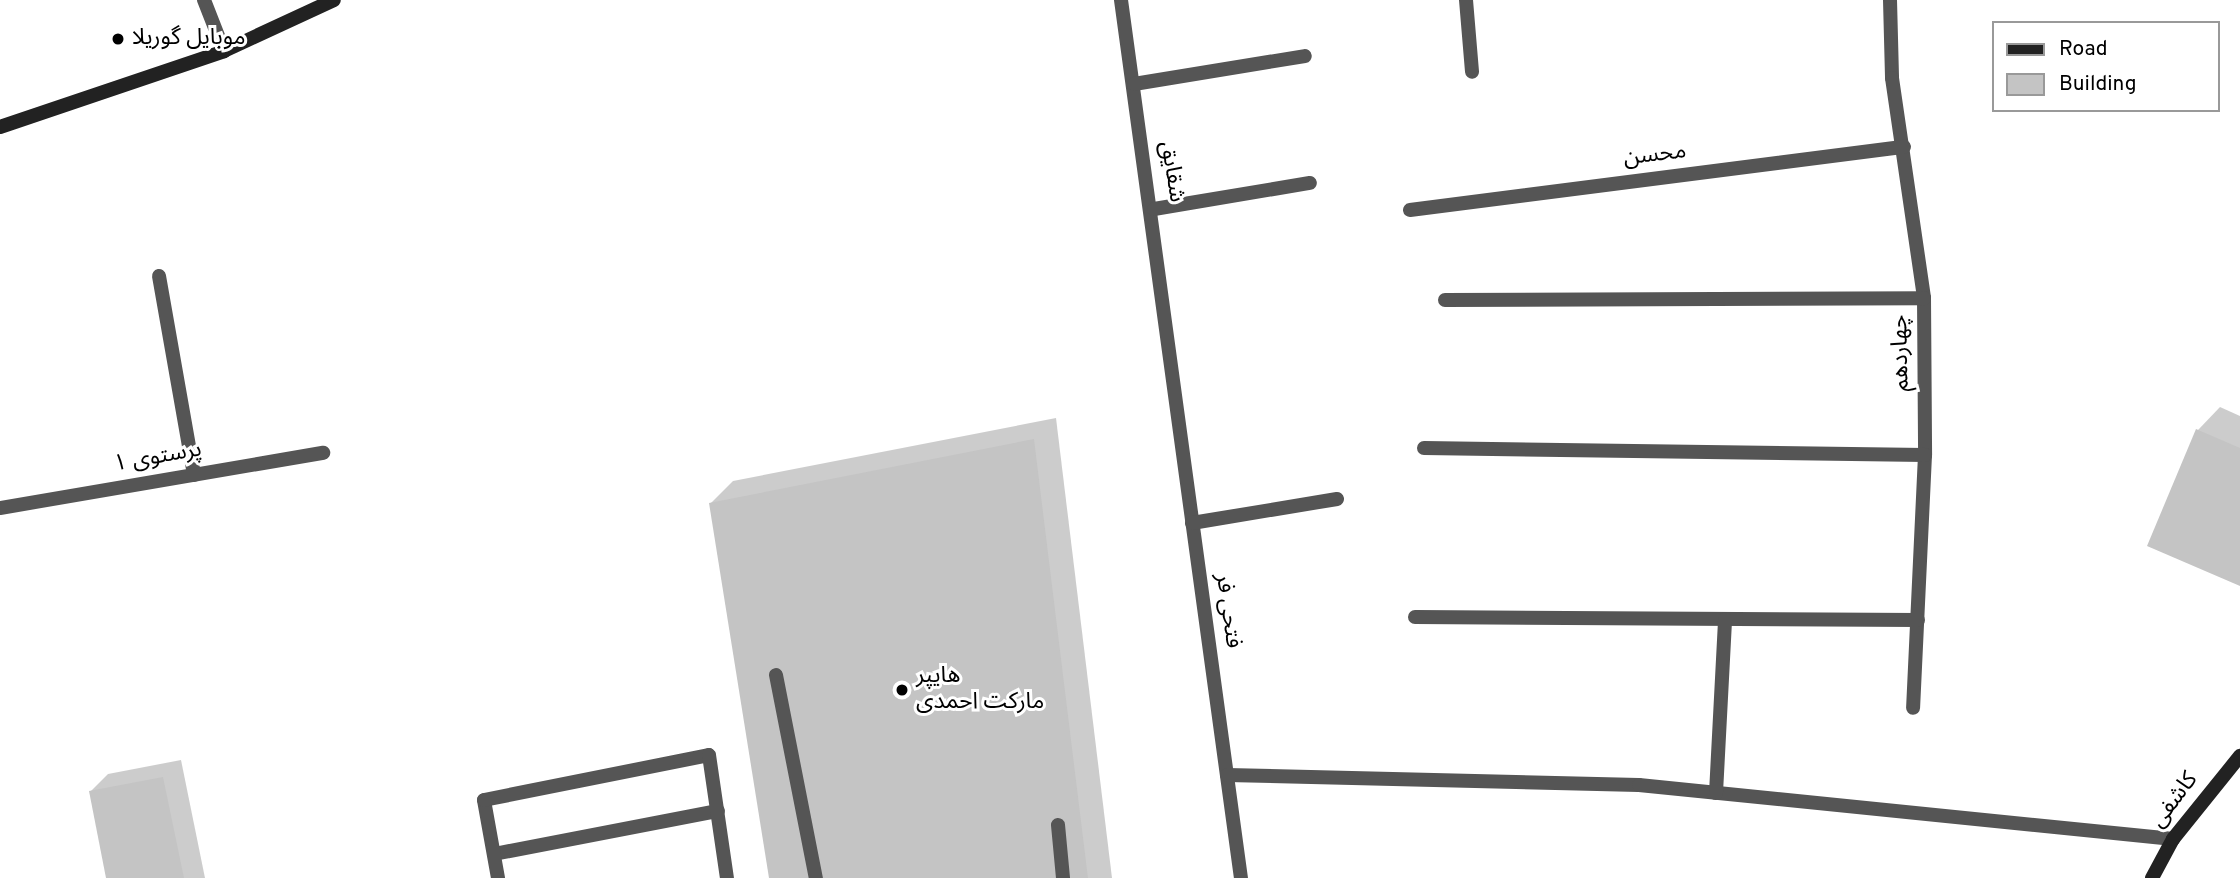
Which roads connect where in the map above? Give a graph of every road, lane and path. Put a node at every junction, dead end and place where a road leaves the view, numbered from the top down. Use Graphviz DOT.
graph roads {
  1 [pos="204,0"];
  2 [pos="334,0"];
  3 [pos="1121,0"];
  4 [pos="1466,0"];
  5 [pos="1890,0"];
  6 [pos="224,51"];
  7 [pos="1305,56"];
  8 [pos="1472,72"];
  9 [pos="1134,84"];
  10 [pos="0,127"];
  11 [pos="1905,147"];
  12 [pos="1310,183"];
  13 [pos="1154,209"];
  14 [pos="1410,210"];
  15 [pos="159,276"];
  16 [pos="1924,298"];
  17 [pos="1445,300"];
  18 [pos="1171,351"];
  19 [pos="1424,448"];
  20 [pos="323,453"];
  21 [pos="1925,455"];
  22 [pos="194,475"];
  23 [pos="1337,499"];
  24 [pos="0,508"];
  25 [pos="1192,523"];
  26 [pos="1415,617"];
  27 [pos="1725,619"];
  28 [pos="1918,620"];
  29 [pos="776,675"];
  30 [pos="1913,708"];
  31 [pos="2240,756"];
  32 [pos="1227,775"];
  33 [pos="1716,793"];
  34 [pos="718,811"];
  35 [pos="1058,825"];
  36 [pos="2173,839"];
  37 [pos="494,854"];
  38 [pos="498,878"];
  39 [pos="727,878"];
  40 [pos="816,878"];
  41 [pos="1063,878"];
  42 [pos="1241,878"];
  43 [pos="2152,878"];
  1 -- 6 [label="street"];
  2 -- 6 [label="main road"];
  3 -- 9 [label="street, شقایق"];
  4 -- 8 [label="street"];
  5 -- 11 [label="street, چهاردهم"];
  6 -- 10 [label="main road"];
  7 -- 9 [label="street"];
  9 -- 13 [label="street, شقایق"];
  11 -- 14 [label="street, محسن"];
  11 -- 16 [label="street, چهاردهم"];
  12 -- 13 [label="street"];
  13 -- 18 [label="street, شقایق"];
  15 -- 22 [label="street"];
  16 -- 17 [label="street"];
  16 -- 21 [label="street, چهاردهم"];
  18 -- 25 [label="street, فتحی فر"];
  19 -- 21 [label="street"];
  20 -- 22 [label="street, پرستوی ۱"];
  21 -- 28 [label="street, چهاردهم"];
  22 -- 24 [label="street, پرستوی ۱"];
  23 -- 25 [label="street"];
  25 -- 32 [label="street, فتحی فر"];
  26 -- 27 [label="street"];
  27 -- 28 [label="street"];
  27 -- 33 [label="street"];
  28 -- 30 [label="street, چهاردهم"];
  29 -- 40 [label="street"];
  31 -- 36 [label="main road, کاشفی"];
  32 -- 33 [label="street"];
  32 -- 42 [label="street, فتحی فر"];
  33 -- 36 [label="street"];
  34 -- 37 [label="street"];
  34 -- 37 [label="street"];
  34 -- 39 [label="street"];
  35 -- 41 [label="street"];
  36 -- 43 [label="main road, کاشفی"];
  37 -- 38 [label="street"];
}
